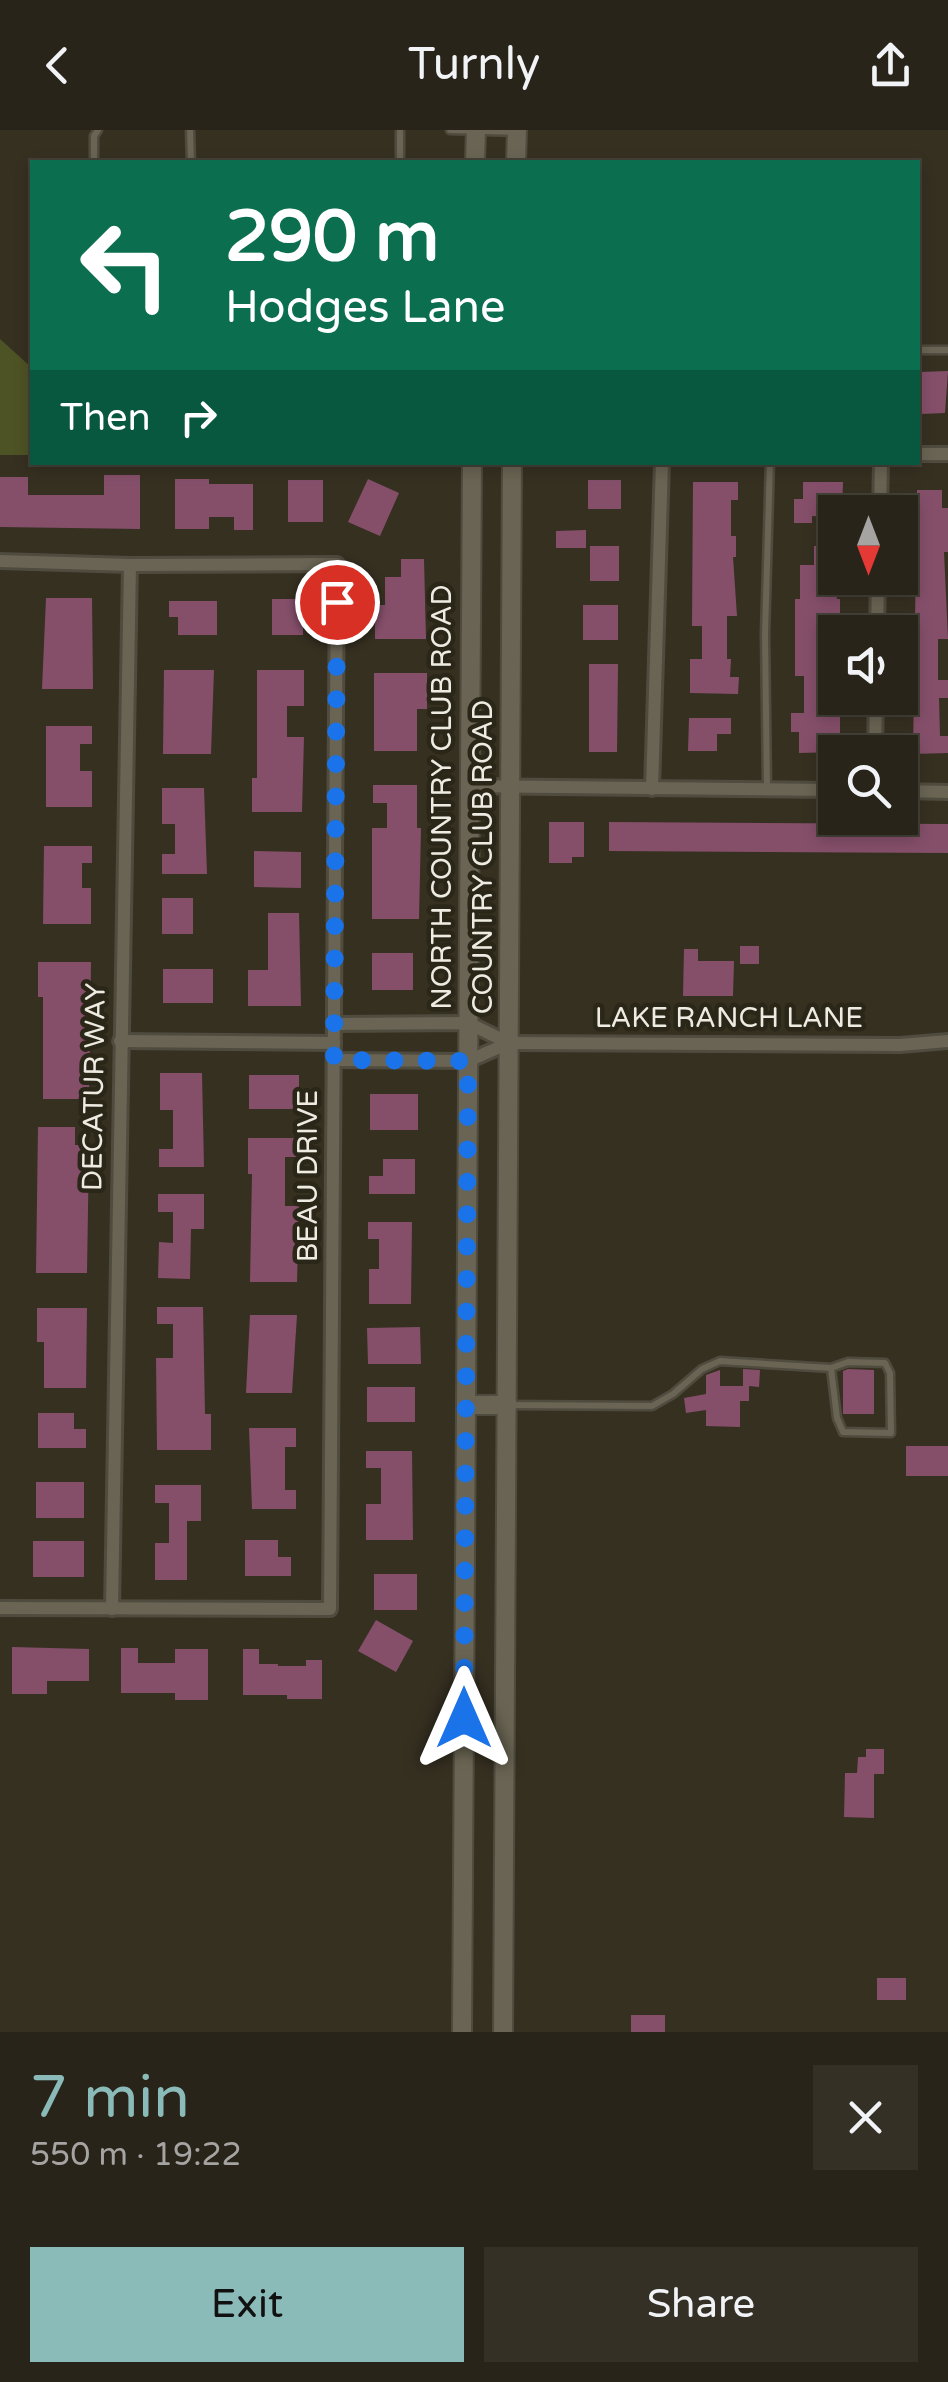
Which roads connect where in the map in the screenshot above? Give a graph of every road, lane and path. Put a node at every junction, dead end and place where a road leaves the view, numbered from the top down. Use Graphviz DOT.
graph roads {
  1 [pos="98,130"];
  2 [pos="190,130"];
  3 [pos="400,130"];
  4 [pos="450,130"];
  5 [pos="476,130"];
  6 [pos="517,131"];
  7 [pos="94,160"];
  8 [pos="191,160"];
  9 [pos="400,160"];
  10 [pos="476,160"];
  11 [pos="516,160"];
  12 [pos="920,350"];
  13 [pos="948,350"];
  14 [pos="920,454"];
  15 [pos="948,454"];
  16 [pos="472,465"];
  17 [pos="512,465"];
  18 [pos="662,465"];
  19 [pos="770,465"];
  20 [pos="881,465"];
  21 [pos="880,495"];
  22 [pos="0,561"];
  23 [pos="130,565"];
  24 [pos="470,786"];
  25 [pos="511,788"];
  26 [pos="652,790"];
  27 [pos="767,790"];
  28 [pos="818,790"];
  29 [pos="918,791"];
  30 [pos="948,792"];
  31 [pos="468,1023"];
  32 [pos="334,1024"];
  33 [pos="948,1040"];
  34 [pos="120,1042"];
  35 [pos="334,1043"];
  36 [pos="509,1043"];
  37 [pos="334,1060"];
  38 [pos="468,1061"];
  39 [pos="831,1368"];
  40 [pos="466,1405"];
  41 [pos="508,1406"];
  42 [pos="0,1608"];
  43 [pos="112,1609"];
  44 [pos="462,2032"];
  45 [pos="504,2032"];
  1 -- 7 [label="lane"];
  2 -- 8 [label="lane"];
  3 -- 9 [label="lane"];
  4 -- 5 [label="lane"];
  5 -- 6 [label="lane"];
  5 -- 10 [label="main road"];
  6 -- 11 [label="main road"];
  12 -- 13 [label="lane"];
  14 -- 15 [label="street"];
  16 -- 24 [label="main road, NORTH COUNTRY CLUB ROAD"];
  17 -- 25 [label="main road, COUNTRY CLUB ROAD"];
  18 -- 26 [label="street"];
  19 -- 27 [label="lane"];
  20 -- 21 [label="street"];
  22 -- 23 [label="street"];
  23 -- 32 [label="street, BEAU DRIVE"];
  23 -- 34 [label="street, DECATUR WAY"];
  24 -- 25 [label="street"];
  24 -- 31 [label="main road, NORTH COUNTRY CLUB ROAD"];
  25 -- 26 [label="street"];
  25 -- 36 [label="main road, COUNTRY CLUB ROAD"];
  26 -- 27 [label="street"];
  27 -- 28 [label="street"];
  29 -- 30 [label="street"];
  31 -- 32 [label="street"];
  31 -- 36 [label="street"];
  31 -- 38 [label="main road, NORTH COUNTRY CLUB ROAD"];
  32 -- 35 [label="street, BEAU DRIVE"];
  33 -- 36 [label="street, LAKE RANCH LANE"];
  34 -- 35 [label="street"];
  34 -- 43 [label="street, DECATUR WAY"];
  35 -- 37 [label="street, BEAU DRIVE"];
  36 -- 38 [label="street"];
  36 -- 41 [label="main road, COUNTRY CLUB ROAD"];
  37 -- 38 [label="street"];
  37 -- 43 [label="street, BEAU DRIVE"];
  38 -- 40 [label="main road, NORTH COUNTRY CLUB ROAD"];
  39 -- 39 [label="lane"];
  39 -- 41 [label="lane"];
  40 -- 41 [label="main road"];
  40 -- 44 [label="main road, NORTH COUNTRY CLUB ROAD"];
  41 -- 45 [label="main road, COUNTRY CLUB ROAD"];
  42 -- 43 [label="street"];
}
